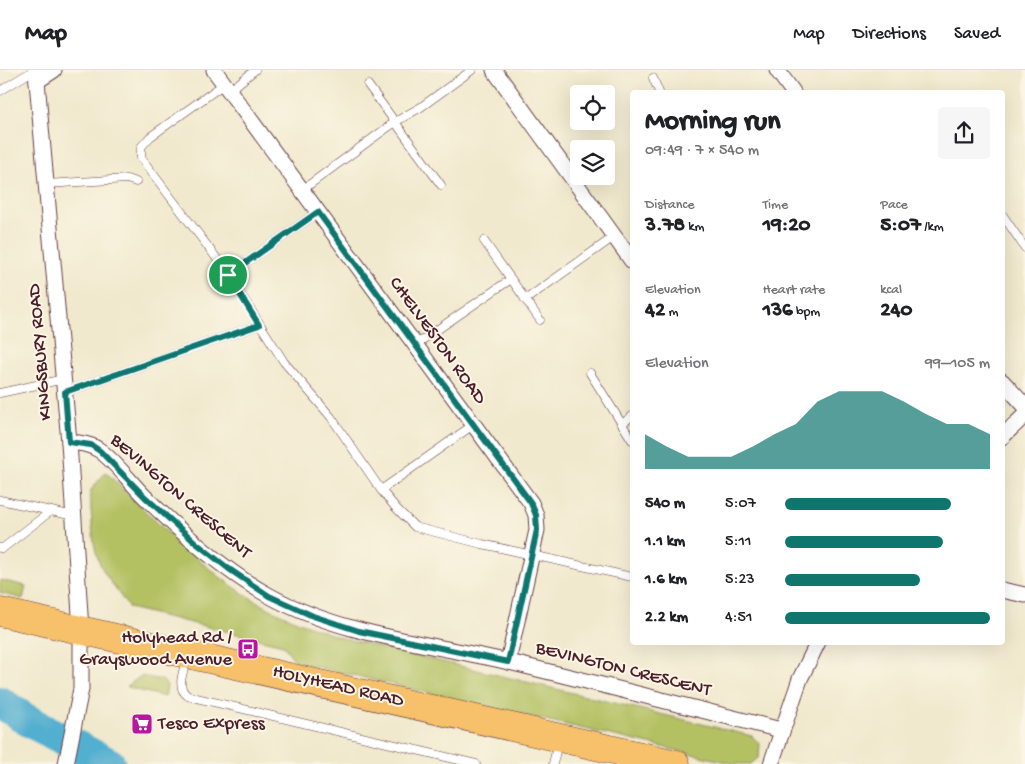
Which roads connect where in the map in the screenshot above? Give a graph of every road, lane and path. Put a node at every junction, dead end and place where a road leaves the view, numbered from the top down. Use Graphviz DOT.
graph roads {
  1 [pos="54,70"];
  2 [pos="214,70"];
  3 [pos="255,70"];
  4 [pos="472,70"];
  5 [pos="494,70"];
  6 [pos="777,70"];
  7 [pos="36,74"];
  8 [pos="653,78"];
  9 [pos="368,85"];
  10 [pos="227,88"];
  11 [pos="659,90"];
  12 [pos="792,90"];
  13 [pos="0,91"];
  14 [pos="395,122"];
  15 [pos="136,182"];
  16 [pos="46,184"];
  17 [pos="441,185"];
  18 [pos="302,190"];
  19 [pos="318,212"];
  20 [pos="1005,218"];
  21 [pos="615,236"];
  22 [pos="484,241"];
  23 [pos="1025,248"];
  24 [pos="630,257"];
  25 [pos="228,275"];
  26 [pos="511,280"];
  27 [pos="525,300"];
  28 [pos="540,320"];
  29 [pos="259,325"];
  30 [pos="415,345"];
  31 [pos="590,373"];
  32 [pos="1005,384"];
  33 [pos="64,386"];
  34 [pos="0,393"];
  35 [pos="1025,406"];
  36 [pos="1025,414"];
  37 [pos="630,418"];
  38 [pos="622,424"];
  39 [pos="474,425"];
  40 [pos="1005,434"];
  41 [pos="630,437"];
  42 [pos="69,442"];
  43 [pos="381,490"];
  44 [pos="0,500"];
  45 [pos="51,511"];
  46 [pos="74,516"];
  47 [pos="0,548"];
  48 [pos="532,554"];
  49 [pos="630,577"];
  50 [pos="1005,591"];
  51 [pos="1025,595"];
  52 [pos="0,612"];
  53 [pos="82,630"];
  54 [pos="817,645"];
  55 [pos="188,653"];
  56 [pos="508,662"];
  57 [pos="782,730"];
  58 [pos="560,738"];
  59 [pos="67,761"];
  60 [pos="447,761"];
  61 [pos="476,764"];
  62 [pos="553,764"];
  63 [pos="676,764"];
  64 [pos="771,764"];
  1 -- 7 [label="street"];
  2 -- 10 [label="street, CHELVESTON ROAD"];
  3 -- 10 [label="lane"];
  4 -- 14 [label="lane"];
  5 -- 21 [label="street"];
  6 -- 12 [label="street"];
  7 -- 13 [label="lane"];
  7 -- 16 [label="street, KINGSBURY ROAD"];
  8 -- 11 [label="lane"];
  9 -- 14 [label="lane"];
  10 -- 18 [label="street, CHELVESTON ROAD"];
  10 -- 25 [label="lane"];
  14 -- 17 [label="lane"];
  14 -- 18 [label="lane"];
  15 -- 16 [label="lane"];
  16 -- 33 [label="street, KINGSBURY ROAD"];
  18 -- 19 [label="street, CHELVESTON ROAD"];
  19 -- 25 [label="lane"];
  19 -- 30 [label="street, CHELVESTON ROAD"];
  20 -- 23 [label="lane"];
  21 -- 24 [label="street"];
  21 -- 27 [label="lane"];
  22 -- 26 [label="lane"];
  25 -- 29 [label="lane"];
  26 -- 27 [label="lane"];
  26 -- 30 [label="lane"];
  27 -- 28 [label="lane"];
  29 -- 33 [label="lane"];
  29 -- 43 [label="lane"];
  30 -- 39 [label="street, CHELVESTON ROAD"];
  31 -- 38 [label="lane"];
  32 -- 35 [label="street"];
  33 -- 34 [label="lane"];
  33 -- 42 [label="street, KINGSBURY ROAD"];
  36 -- 40 [label="street"];
  37 -- 38 [label="lane"];
  38 -- 41 [label="lane"];
  39 -- 43 [label="lane"];
  39 -- 48 [label="street, CHELVESTON ROAD"];
  42 -- 46 [label="street, KINGSBURY ROAD"];
  42 -- 56 [label="street, BEVINGTON CRESCENT"];
  43 -- 48 [label="lane"];
  44 -- 45 [label="lane"];
  45 -- 46 [label="lane"];
  45 -- 47 [label="lane"];
  46 -- 53 [label="street, KINGSBURY ROAD"];
  48 -- 49 [label="lane"];
  48 -- 56 [label="street, CHELVESTON ROAD"];
  50 -- 51 [label="street"];
  52 -- 53 [label="highway, HOLYHEAD ROAD"];
  53 -- 55 [label="highway, HOLYHEAD ROAD"];
  53 -- 59 [label="street, KINGSBURY ROAD"];
  54 -- 57 [label="street"];
  55 -- 58 [label="highway, HOLYHEAD ROAD"];
  55 -- 60 [label="lane"];
  56 -- 57 [label="street, BEVINGTON CRESCENT"];
  57 -- 64 [label="street"];
  58 -- 62 [label="lane"];
  58 -- 63 [label="highway, HOLYHEAD ROAD"];
  60 -- 61 [label="lane"];
}
